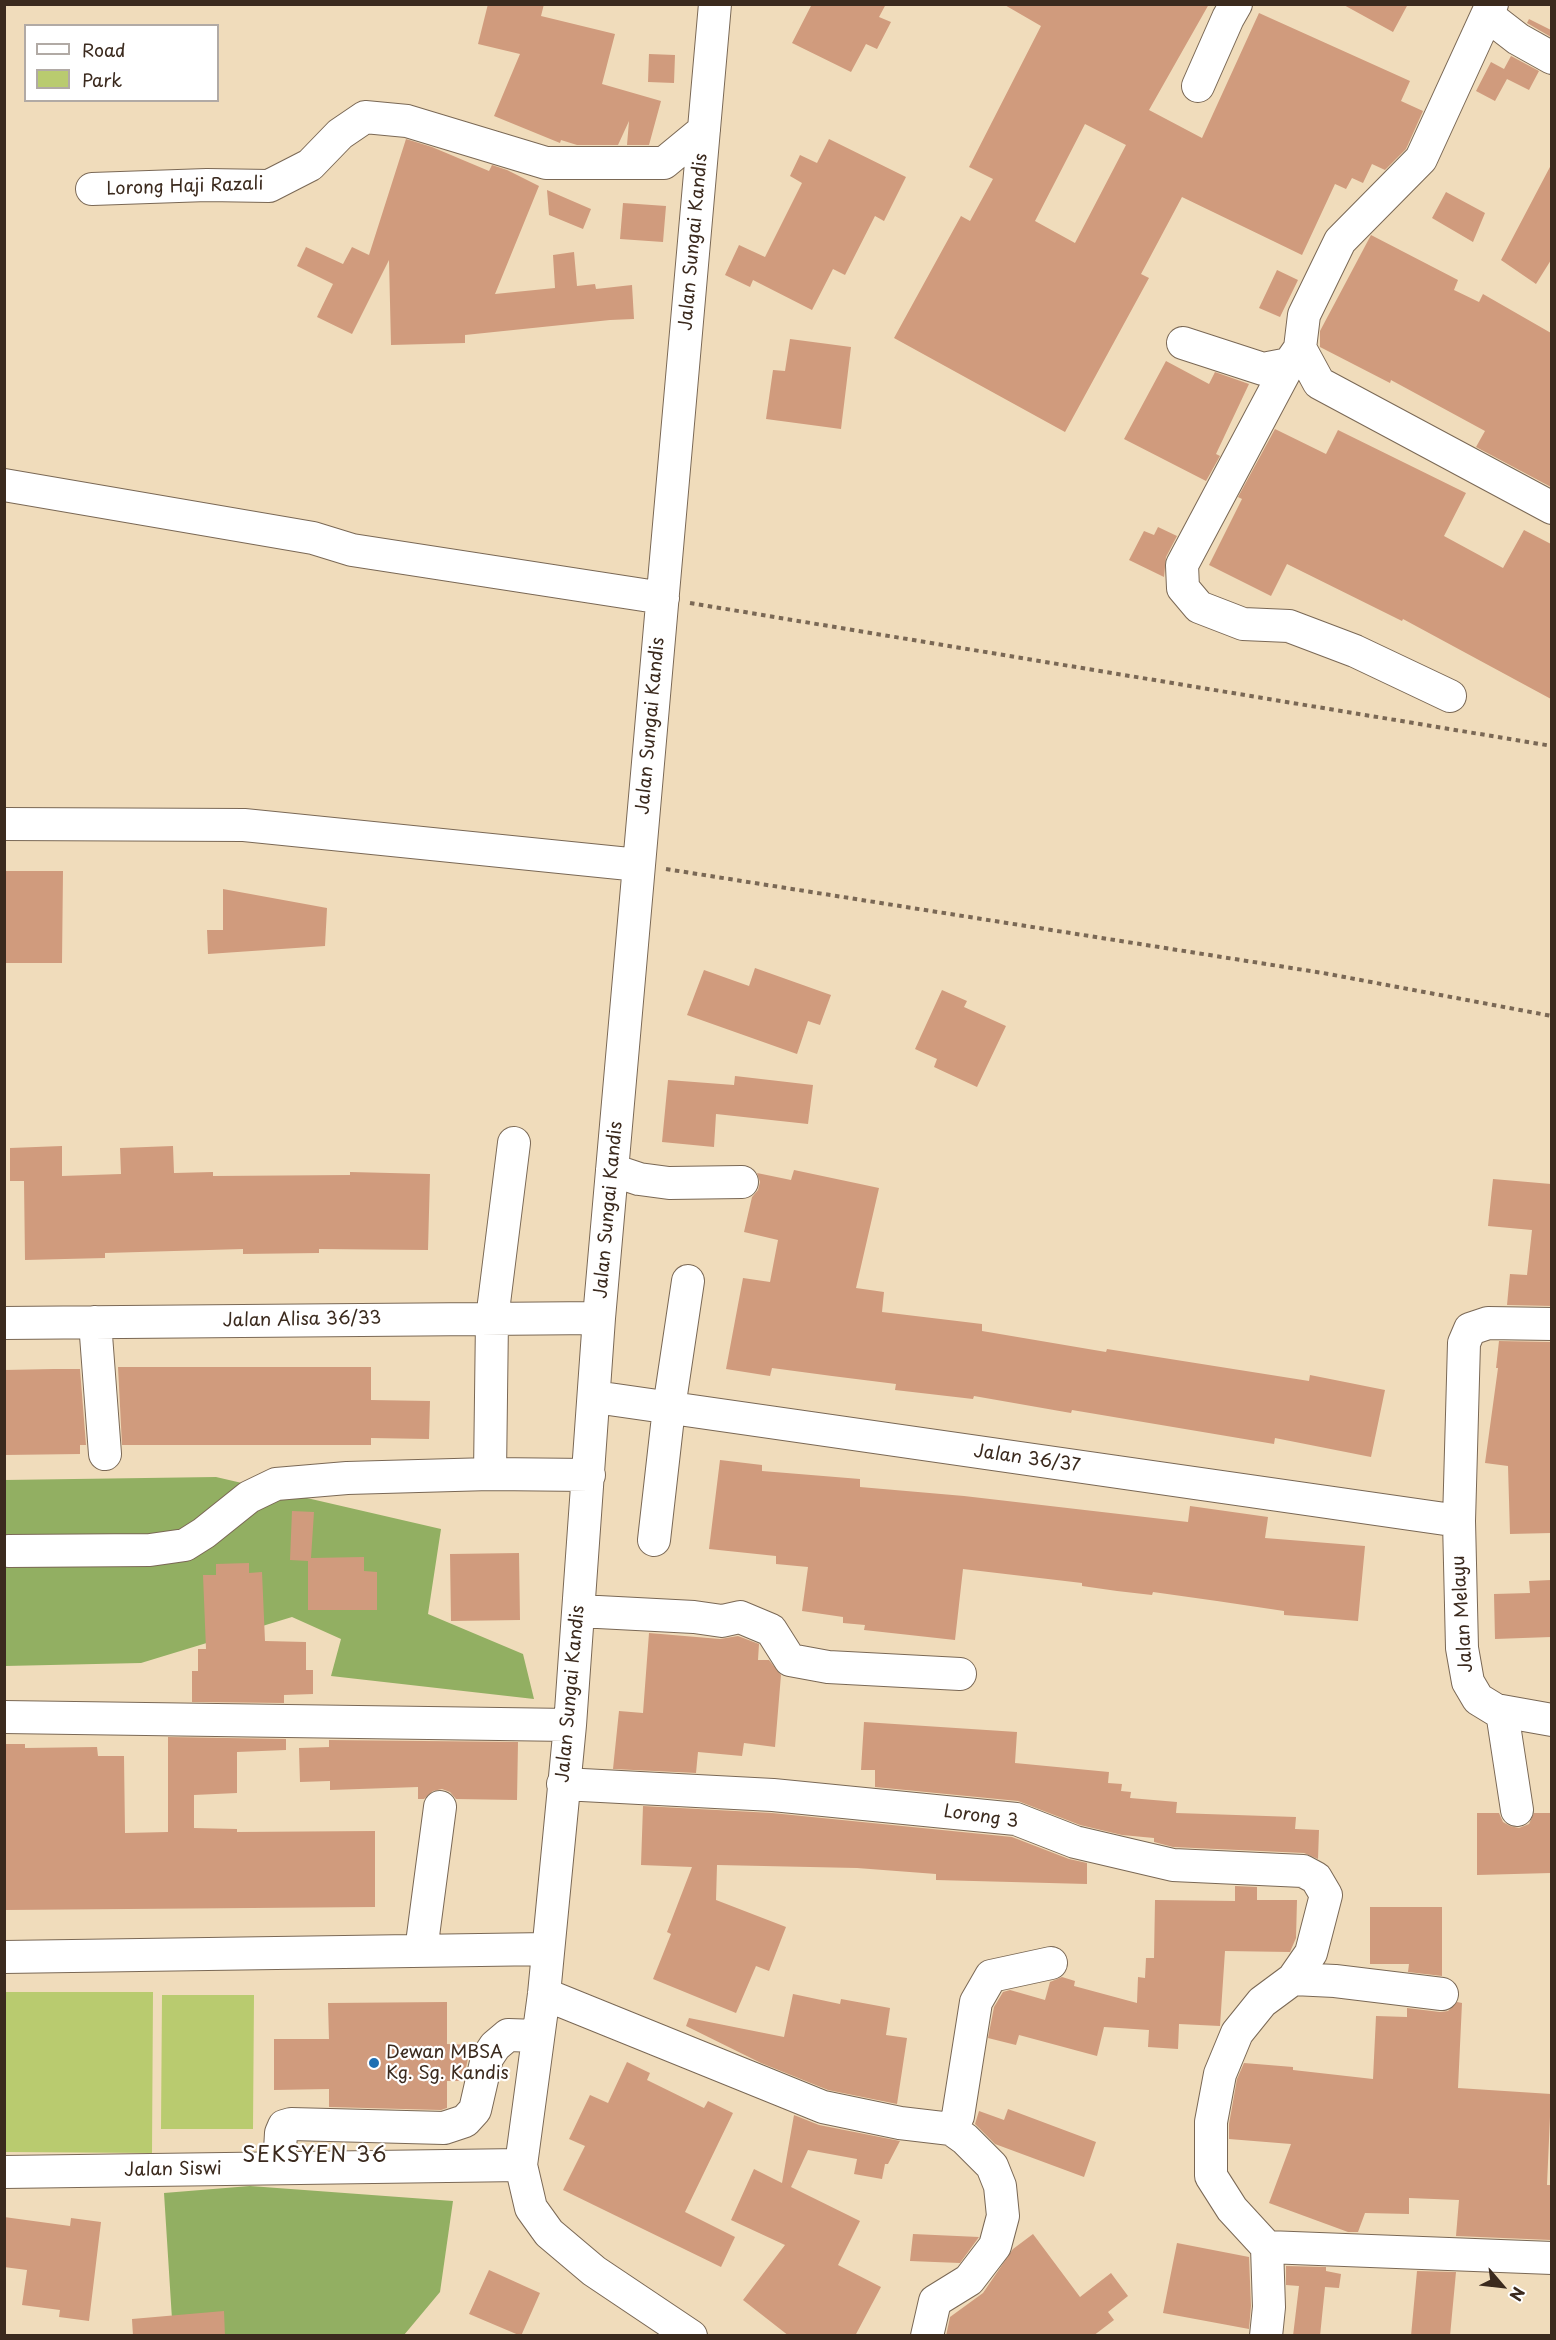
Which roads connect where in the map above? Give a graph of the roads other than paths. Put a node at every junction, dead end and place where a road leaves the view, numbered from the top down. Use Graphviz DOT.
graph roads {
  1 [pos="715,4"];
  2 [pos="1236,4"];
  3 [pos="1489,10"];
  4 [pos="1551,58"];
  5 [pos="1198,86"];
  6 [pos="704,130"];
  7 [pos="92,189"];
  8 [pos="1183,343"];
  9 [pos="1295,356"];
  10 [pos="4,485"];
  11 [pos="1551,508"];
  12 [pos="663,598"];
  13 [pos="1450,696"];
  14 [pos="4,824"];
  15 [pos="639,865"];
  16 [pos="514,1143"];
  17 [pos="612,1170"];
  18 [pos="742,1182"];
  19 [pos="688,1281"];
  20 [pos="492,1318"];
  21 [pos="599,1318"];
  22 [pos="95,1322"];
  23 [pos="4,1323"];
  24 [pos="1551,1324"];
  25 [pos="595,1397"];
  26 [pos="669,1408"];
  27 [pos="105,1454"];
  28 [pos="490,1474"];
  29 [pos="589,1475"];
  30 [pos="1459,1521"];
  31 [pos="654,1540"];
  32 [pos="8,1551"];
  33 [pos="579,1611"];
  34 [pos="960,1674"];
  35 [pos="1502,1712"];
  36 [pos="4,1716"];
  37 [pos="1551,1720"];
  38 [pos="570,1725"];
  39 [pos="563,1784"];
  40 [pos="440,1808"];
  41 [pos="1517,1810"];
  42 [pos="548,1949"];
  43 [pos="421,1951"];
  44 [pos="4,1957"];
  45 [pos="1052,1963"];
  46 [pos="1293,1979"];
  47 [pos="544,1994"];
  48 [pos="1442,1994"];
  49 [pos="538,2036"];
  50 [pos="951,2129"];
  51 [pos="522,2165"];
  52 [pos="279,2168"];
  53 [pos="4,2172"];
  54 [pos="1267,2247"];
  55 [pos="1551,2258"];
  56 [pos="692,2336"];
  57 [pos="927,2336"];
  58 [pos="1266,2336"];
  1 -- 6 [label="street, Jalan Sungai Kandis"];
  2 -- 5 [label="street"];
  3 -- 4 [label="street"];
  3 -- 9 [label="street"];
  6 -- 7 [label="street, Lorong Haji Razali"];
  6 -- 12 [label="street, Jalan Sungai Kandis"];
  8 -- 9 [label="street"];
  9 -- 11 [label="street"];
  9 -- 13 [label="street"];
  10 -- 12 [label="street"];
  12 -- 15 [label="street, Jalan Sungai Kandis"];
  14 -- 15 [label="street"];
  15 -- 17 [label="street, Jalan Sungai Kandis"];
  16 -- 20 [label="street"];
  17 -- 18 [label="street"];
  17 -- 21 [label="street, Jalan Sungai Kandis"];
  19 -- 26 [label="street"];
  20 -- 21 [label="street, Jalan Alisa 36/33"];
  20 -- 22 [label="street, Jalan Alisa 36/33"];
  20 -- 28 [label="street"];
  21 -- 25 [label="street, Jalan Sungai Kandis"];
  22 -- 23 [label="street, Jalan Alisa 36/33"];
  22 -- 27 [label="street"];
  24 -- 30 [label="street, Jalan Melayu"];
  25 -- 26 [label="street, Jalan 36/37"];
  25 -- 29 [label="street, Jalan Sungai Kandis"];
  26 -- 30 [label="street, Jalan 36/37"];
  26 -- 31 [label="street"];
  28 -- 29 [label="street"];
  28 -- 32 [label="street"];
  29 -- 33 [label="street, Jalan Sungai Kandis"];
  30 -- 35 [label="street, Jalan Melayu"];
  33 -- 34 [label="street"];
  33 -- 38 [label="street, Jalan Sungai Kandis"];
  35 -- 37 [label="street, Jalan Melayu"];
  35 -- 41 [label="street"];
  36 -- 38 [label="street"];
  38 -- 39 [label="street, Jalan Sungai Kandis"];
  39 -- 42 [label="street, Jalan Sungai Kandis"];
  39 -- 46 [label="street, Lorong 3"];
  40 -- 43 [label="street"];
  42 -- 43 [label="street"];
  42 -- 47 [label="street, Jalan Sungai Kandis"];
  43 -- 44 [label="street"];
  45 -- 50 [label="street"];
  46 -- 48 [label="street"];
  46 -- 54 [label="street, Lorong 3"];
  47 -- 49 [label="street, Jalan Sungai Kandis"];
  47 -- 50 [label="street"];
  49 -- 51 [label="street, Jalan Sungai Kandis"];
  49 -- 52 [label="street"];
  50 -- 57 [label="street"];
  51 -- 52 [label="street, Jalan Siswi"];
  51 -- 56 [label="street, Jalan Sungai Kandis"];
  52 -- 53 [label="street, Jalan Siswi"];
  54 -- 55 [label="street"];
  54 -- 58 [label="street"];
}
